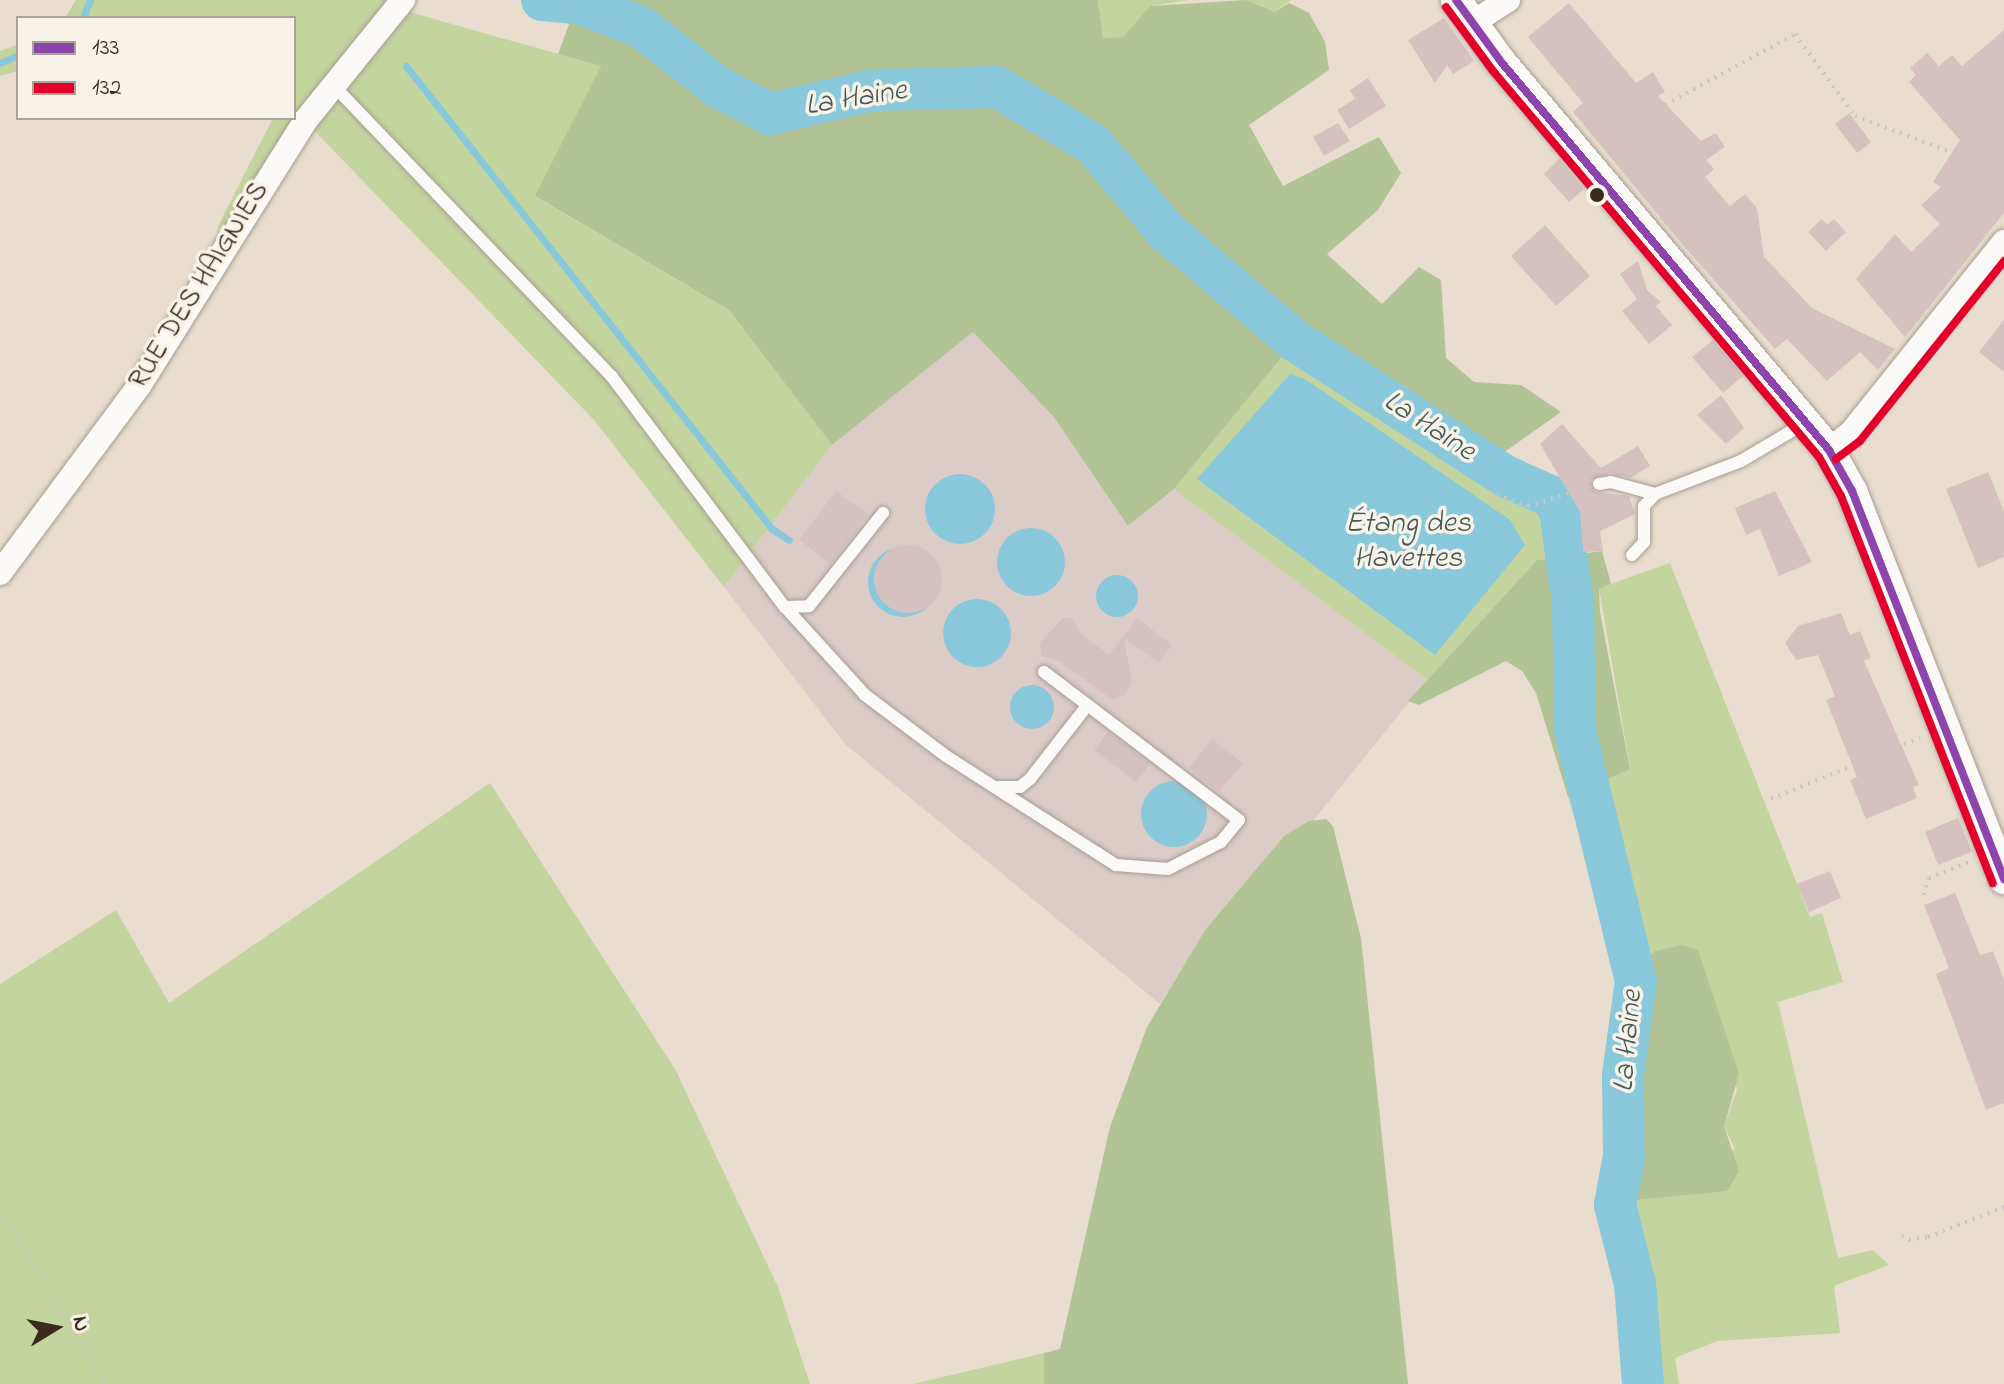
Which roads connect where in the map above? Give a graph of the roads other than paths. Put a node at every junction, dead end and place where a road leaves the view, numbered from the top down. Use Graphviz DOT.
graph roads {
  1 [pos="403,0"];
  2 [pos="1508,0"];
  3 [pos="1464,11"];
  4 [pos="334,86"];
  5 [pos="2004,242"];
  6 [pos="1807,421"];
  7 [pos="1829,450"];
  8 [pos="1599,484"];
  9 [pos="1655,494"];
  10 [pos="883,513"];
  11 [pos="1632,555"];
  12 [pos="0,573"];
  13 [pos="785,607"];
  14 [pos="1044,672"];
  15 [pos="1086,707"];
  16 [pos="993,787"];
  17 [pos="1999,866"];
  1 -- 4 [label="street, RUE DES HAIGNIES"];
  2 -- 3 [label="street"];
  3 -- 6 [label="street"];
  4 -- 12 [label="street, RUE DES HAIGNIES"];
  4 -- 13 [label="lane"];
  5 -- 7 [label="street"];
  6 -- 7 [label="street"];
  6 -- 9 [label="lane"];
  7 -- 17 [label="street"];
  8 -- 9 [label="lane"];
  9 -- 11 [label="lane"];
  10 -- 13 [label="lane"];
  13 -- 16 [label="lane"];
  14 -- 15 [label="lane"];
  15 -- 16 [label="lane"];
  15 -- 16 [label="lane"];
}
